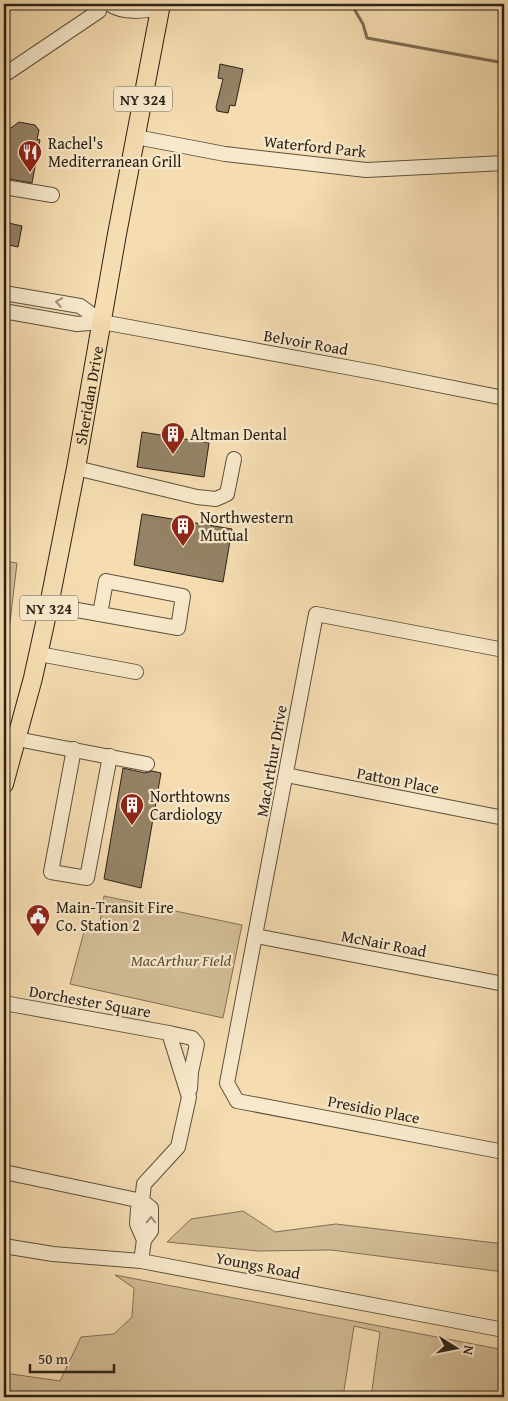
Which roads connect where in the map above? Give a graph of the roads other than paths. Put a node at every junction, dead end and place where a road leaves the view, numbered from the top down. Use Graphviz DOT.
graph roads {
  1 [pos="100,4"];
  2 [pos="109,4"];
  3 [pos="158,5"];
  4 [pos="4,75"];
  5 [pos="136,137"];
  6 [pos="500,163"];
  7 [pos="4,187"];
  8 [pos="52,195"];
  9 [pos="4,295"];
  10 [pos="4,310"];
  11 [pos="102,322"];
  12 [pos="504,398"];
  13 [pos="234,459"];
  14 [pos="76,468"];
  15 [pos="49,605"];
  16 [pos="100,614"];
  17 [pos="504,650"];
  18 [pos="39,654"];
  19 [pos="136,672"];
  20 [pos="17,739"];
  21 [pos="74,749"];
  22 [pos="110,756"];
  23 [pos="147,764"];
  24 [pos="286,775"];
  25 [pos="4,784"];
  26 [pos="504,818"];
  27 [pos="256,936"];
  28 [pos="504,984"];
  29 [pos="4,1003"];
  30 [pos="169,1033"];
  31 [pos="190,1097"];
  32 [pos="237,1101"];
  33 [pos="504,1152"];
  34 [pos="4,1172"];
  35 [pos="142,1201"];
  36 [pos="4,1246"];
  37 [pos="141,1261"];
  38 [pos="504,1330"];
  1 -- 4 [label="street"];
  2 -- 3 [label="street"];
  3 -- 5 [label="main road, Sheridan Drive / NY 324"];
  5 -- 6 [label="street, Waterford Park"];
  5 -- 11 [label="main road, Sheridan Drive / NY 324"];
  7 -- 8 [label="street"];
  11 -- 9 [label="street, one-way"];
  10 -- 11 [label="street"];
  11 -- 12 [label="street, Belvoir Road"];
  11 -- 14 [label="main road, Sheridan Drive / NY 324"];
  13 -- 14 [label="street"];
  14 -- 15 [label="main road, Sheridan Drive / NY 324"];
  15 -- 16 [label="street"];
  15 -- 18 [label="main road, Sheridan Drive / NY 324"];
  16 -- 16 [label="street"];
  17 -- 24 [label="street, MacArthur Drive"];
  18 -- 19 [label="street"];
  18 -- 20 [label="main road, Sheridan Drive / NY 324"];
  20 -- 21 [label="street"];
  20 -- 25 [label="main road, Sheridan Drive / NY 324"];
  21 -- 22 [label="street"];
  21 -- 22 [label="street"];
  22 -- 23 [label="street"];
  24 -- 26 [label="street, Patton Place"];
  24 -- 27 [label="street, MacArthur Drive"];
  27 -- 28 [label="street, McNair Road"];
  27 -- 32 [label="street, MacArthur Drive"];
  29 -- 30 [label="street, Dorchester Square"];
  30 -- 31 [label="street, Dorchester Square"];
  30 -- 31 [label="street, Dorchester Square"];
  31 -- 35 [label="street, Dorchester Square"];
  32 -- 33 [label="street, Presidio Place"];
  34 -- 35 [label="street"];
  35 -- 37 [label="street"];
  36 -- 37 [label="street, Youngs Road"];
  37 -- 38 [label="street, Youngs Road"];
}
